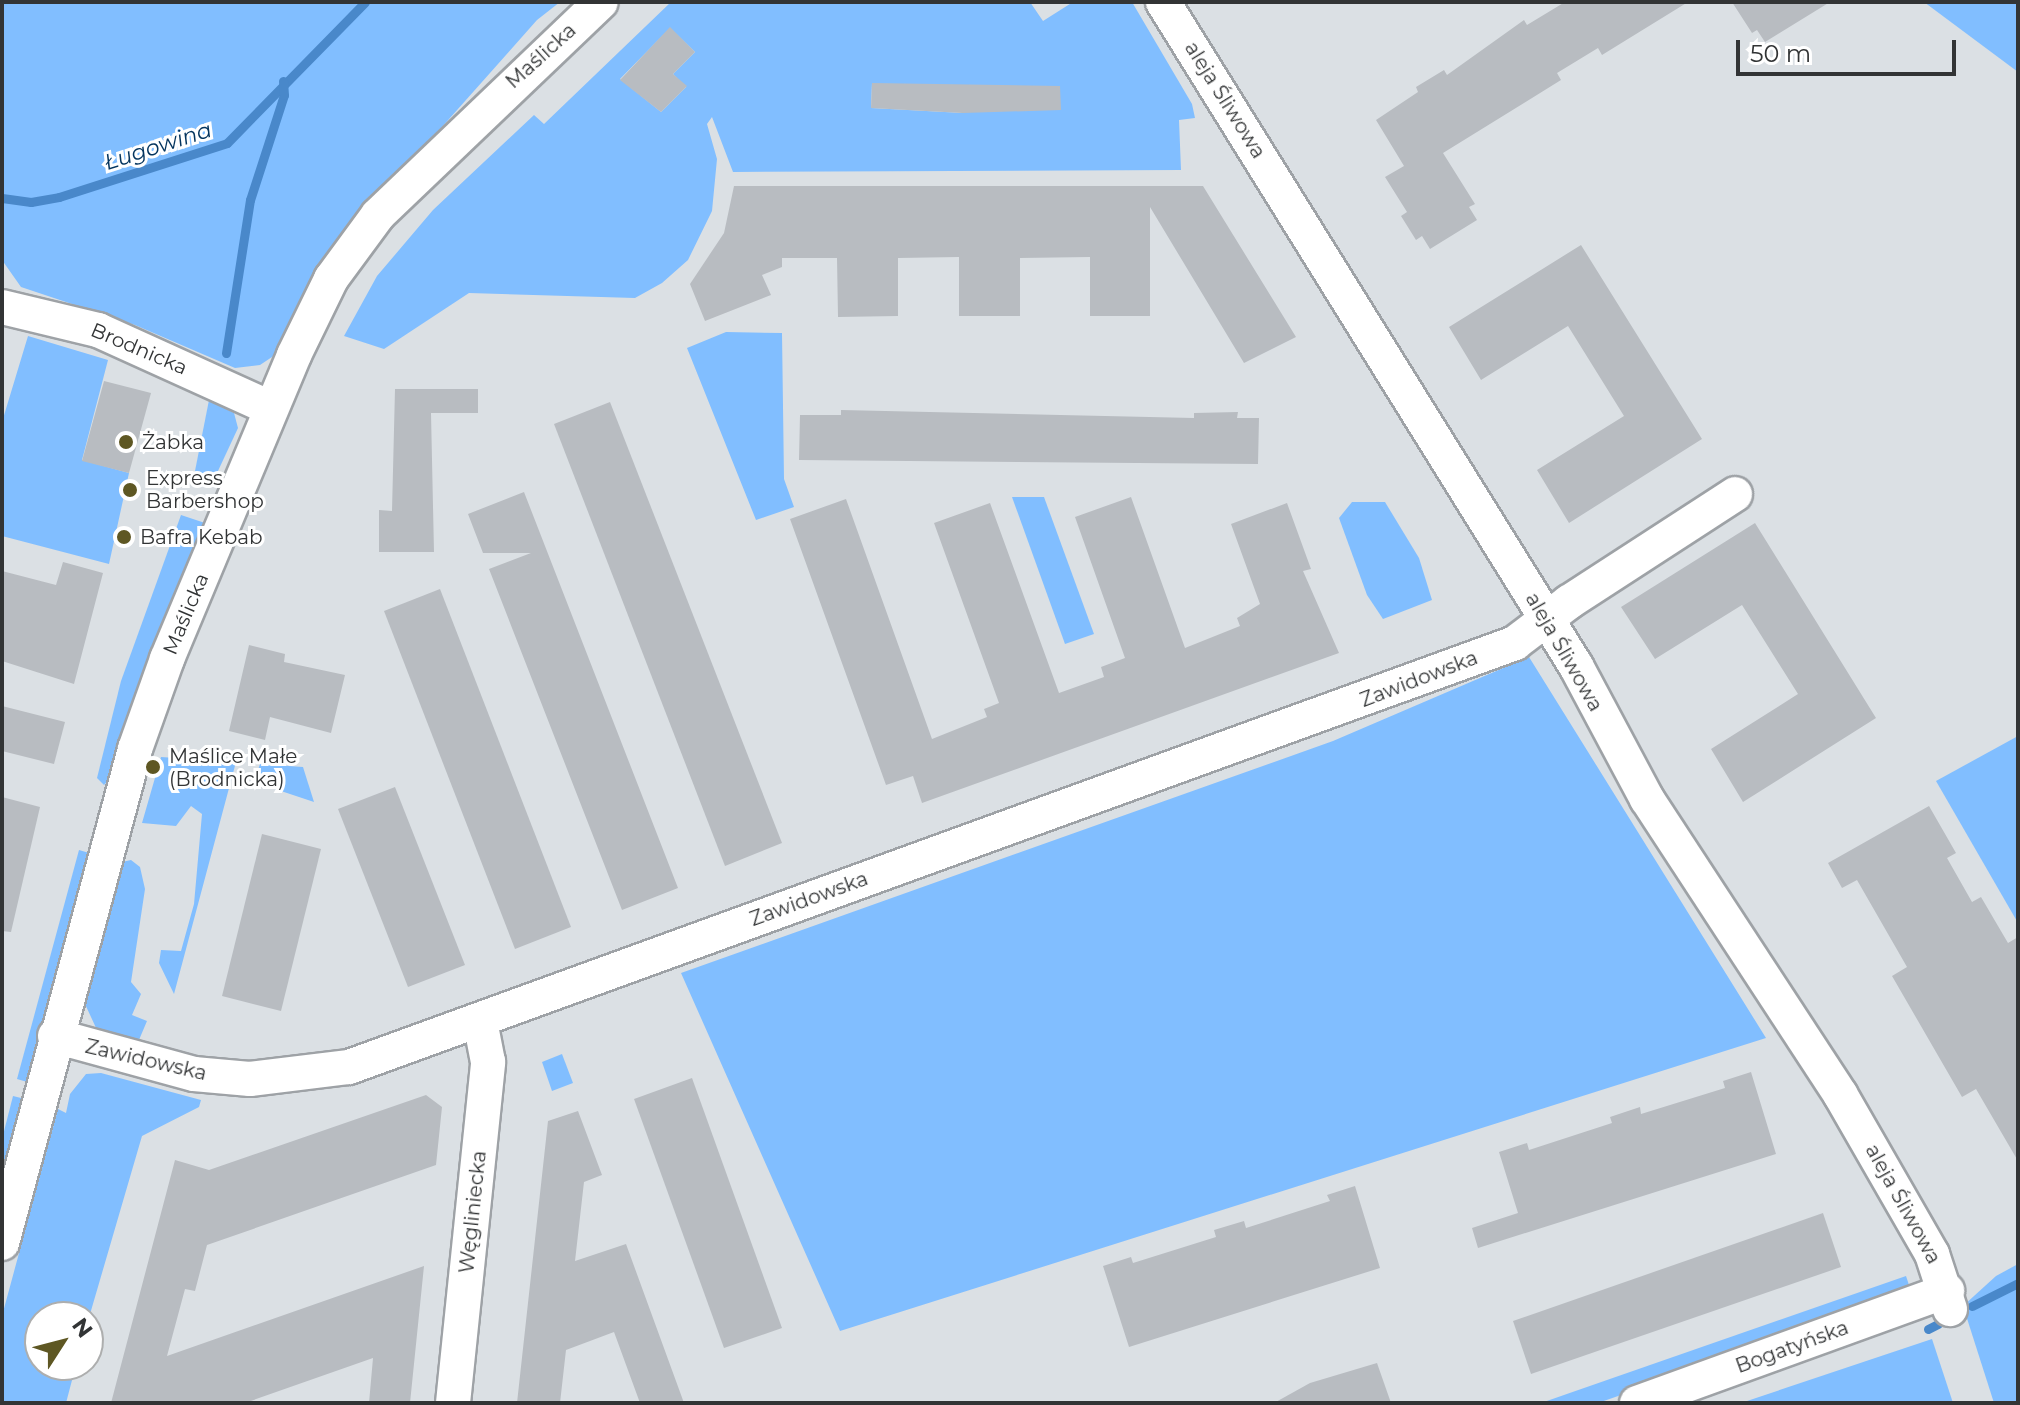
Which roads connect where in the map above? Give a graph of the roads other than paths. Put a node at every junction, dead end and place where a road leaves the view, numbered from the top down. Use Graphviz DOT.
graph roads {
  1 [pos="601,2"];
  2 [pos="1163,2"];
  3 [pos="2,307"];
  4 [pos="270,408"];
  5 [pos="1735,494"];
  6 [pos="1547,620"];
  7 [pos="480,1021"];
  8 [pos="55,1036"];
  9 [pos="2,1243"];
  10 [pos="1949,1300"];
  11 [pos="453,1403"];
  12 [pos="1637,1403"];
  1 -- 4 [label="street, Maślicka"];
  2 -- 6 [label="street, aleja Śliwowa"];
  3 -- 4 [label="street, Brodnicka"];
  4 -- 8 [label="street, Maślicka"];
  5 -- 6 [label="street, Zawidowska"];
  6 -- 7 [label="street, Zawidowska"];
  6 -- 10 [label="street, aleja Śliwowa"];
  7 -- 8 [label="street, Zawidowska"];
  7 -- 11 [label="street, Węgliniecka"];
  8 -- 9 [label="street, Maślicka"];
  10 -- 12 [label="street, Bogatyńska"];
}
